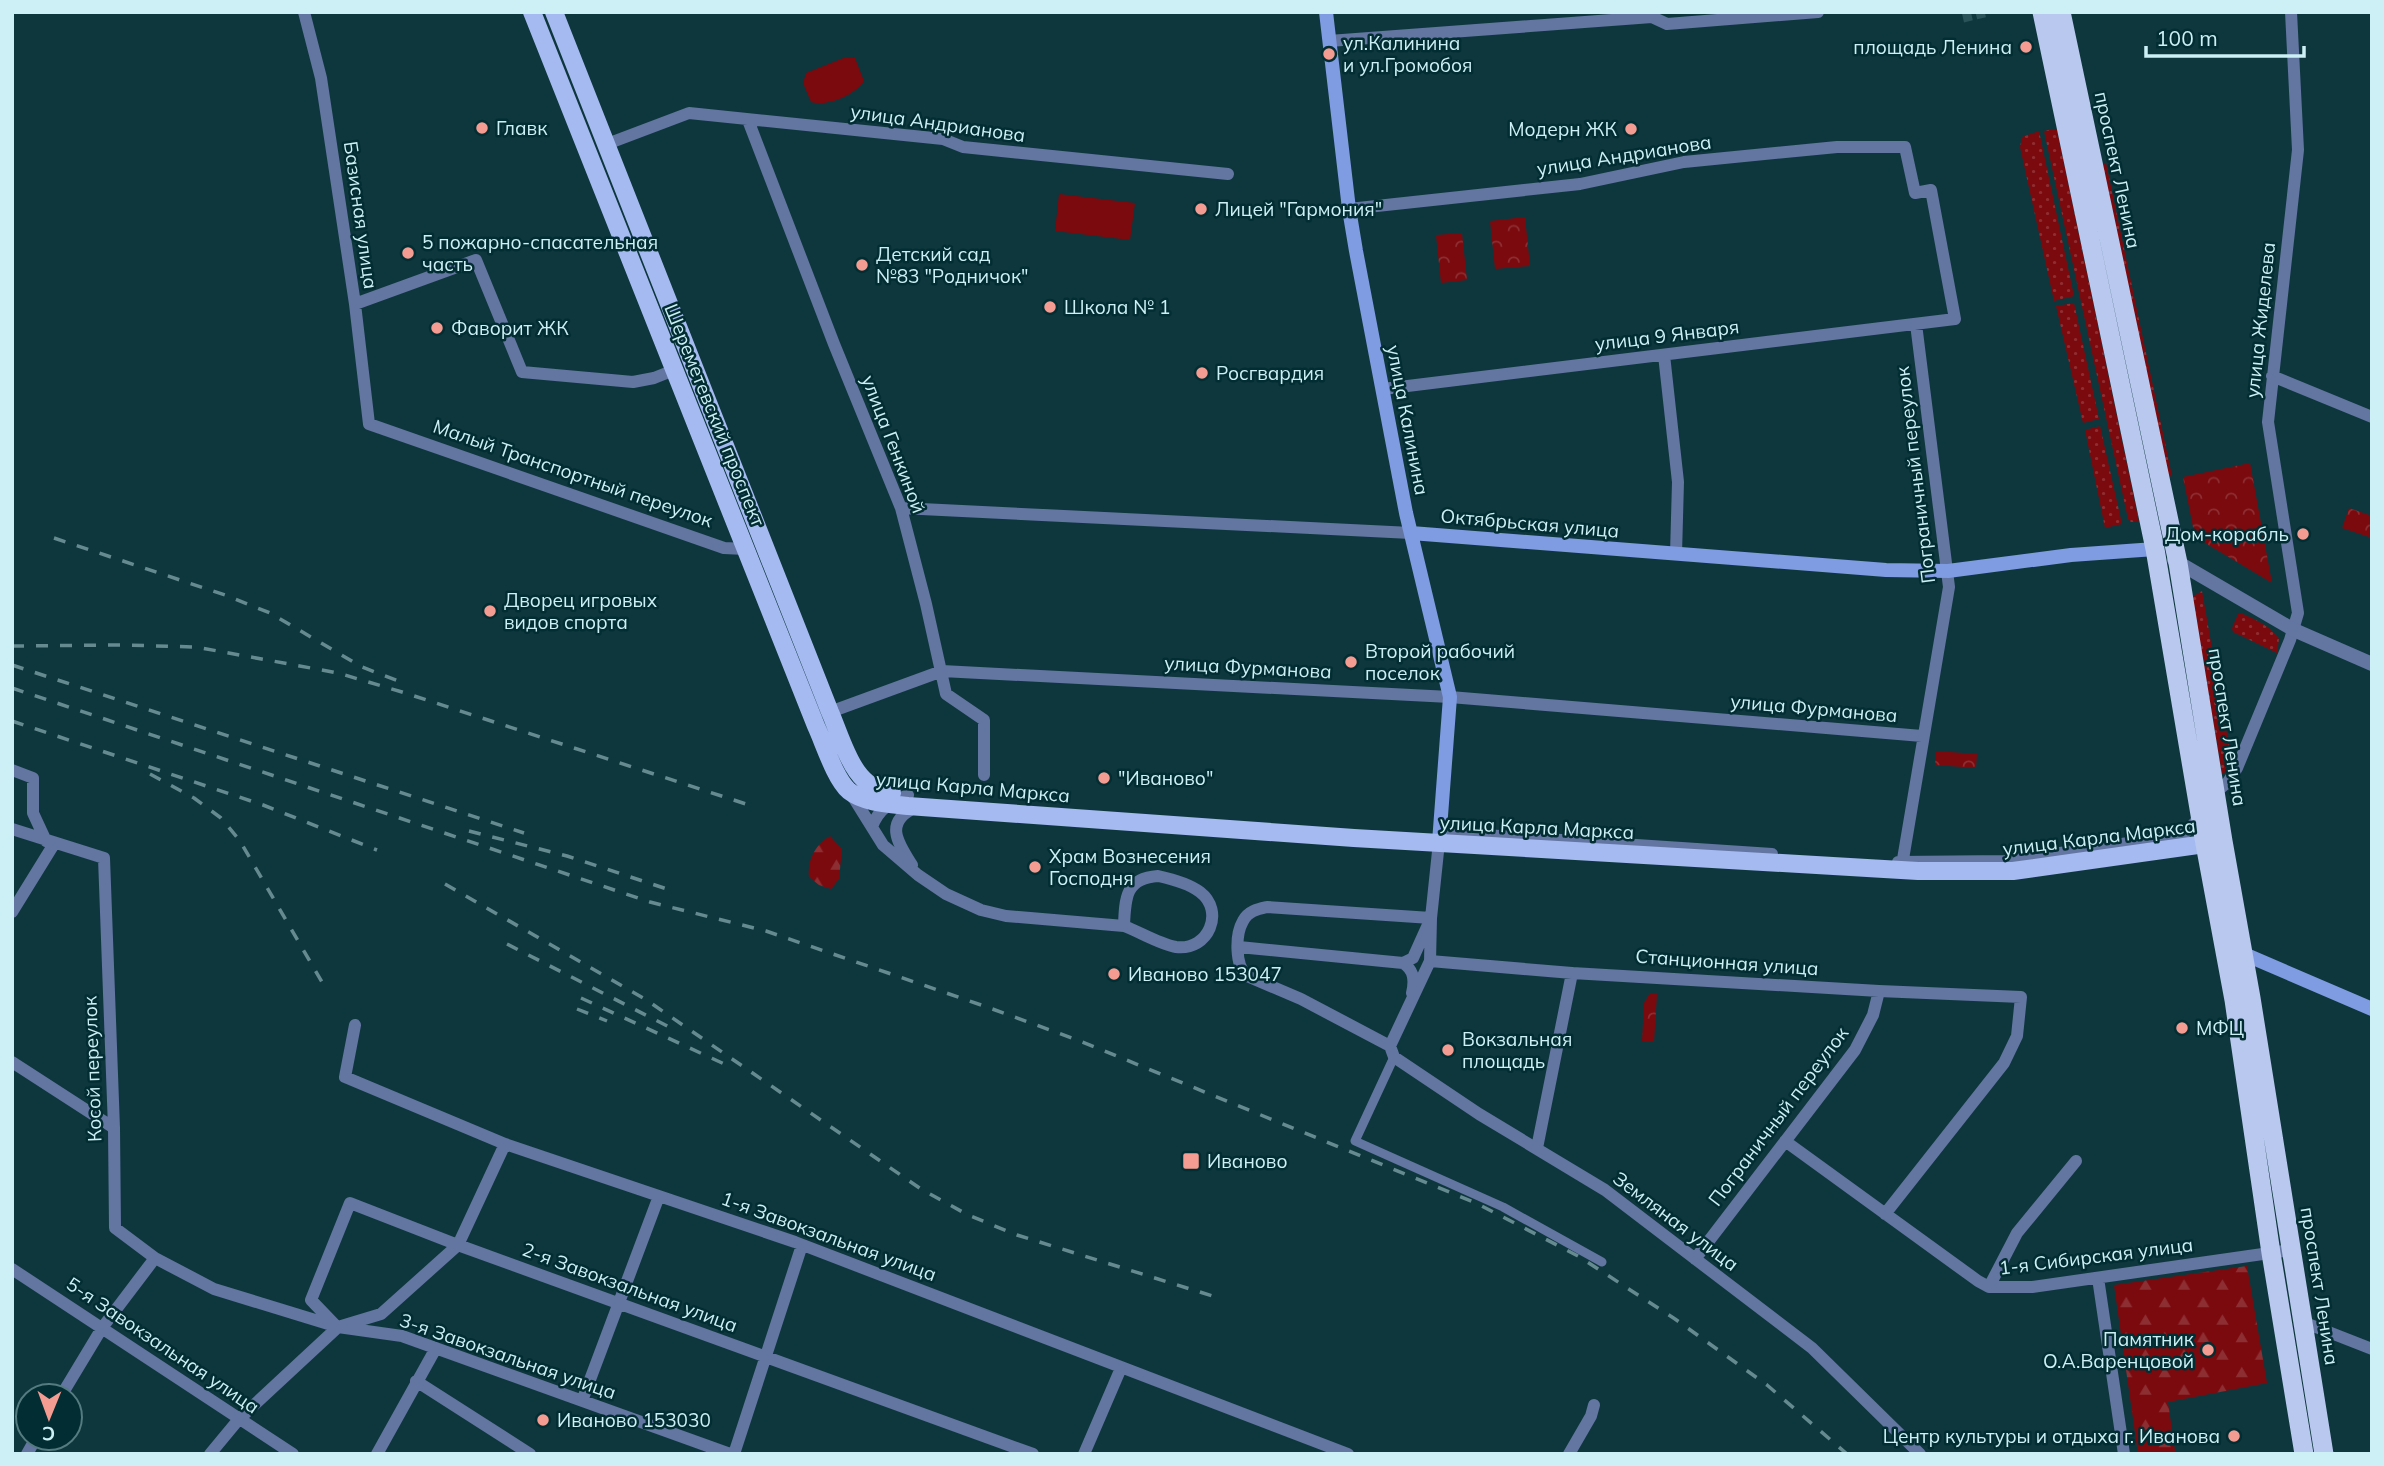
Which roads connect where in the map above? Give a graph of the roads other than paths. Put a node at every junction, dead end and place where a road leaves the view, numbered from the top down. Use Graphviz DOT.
graph roads {
  1 [pos="304,12"];
  2 [pos="532,12"];
  3 [pos="554,12"];
  4 [pos="1326,12"];
  5 [pos="1818,12"];
  6 [pos="2042,12"];
  7 [pos="2061,12"];
  8 [pos="2291,12"];
  9 [pos="1329,41"];
  10 [pos="567,44"];
  11 [pos="547,51"];
  12 [pos="748,120"];
  13 [pos="607,144"];
  14 [pos="1228,174"];
  15 [pos="1349,209"];
  16 [pos="355,304"];
  17 [pos="1955,319"];
  18 [pos="1916,324"];
  19 [pos="1664,355"];
  20 [pos="693,363"];
  21 [pos="674,370"];
  22 [pos="2272,376"];
  23 [pos="1383,389"];
  24 [pos="2372,416"];
  25 [pos="369,425"];
  26 [pos="901,508"];
  27 [pos="1411,533"];
  28 [pos="764,542"];
  29 [pos="746,549"];
  30 [pos="2155,549"];
  31 [pos="1676,554"];
  32 [pos="2178,563"];
  33 [pos="1948,571"];
  34 [pos="2294,630"];
  35 [pos="2372,664"];
  36 [pos="942,671"];
  37 [pos="1450,697"];
  38 [pos="830,712"];
  39 [pos="1922,736"];
  40 [pos="12,770"];
  41 [pos="984,775"];
  42 [pos="858,790"];
  43 [pos="2216,792"];
  44 [pos="911,803"];
  45 [pos="889,804"];
  46 [pos="2200,817"];
  47 [pos="872,827"];
  48 [pos="12,830"];
  49 [pos="1440,837"];
  50 [pos="50,842"];
  51 [pos="2214,843"];
  52 [pos="1901,867"];
  53 [pos="918,875"];
  54 [pos="12,912"];
  55 [pos="1432,918"];
  56 [pos="1124,926"];
  57 [pos="1239,947"];
  58 [pos="2234,952"];
  59 [pos="1430,961"];
  60 [pos="1403,963"];
  61 [pos="1572,973"];
  62 [pos="1879,991"];
  63 [pos="2372,1009"];
  64 [pos="1408,1011"];
  65 [pos="355,1025"];
  66 [pos="1392,1051"];
  67 [pos="12,1062"];
  68 [pos="114,1128"];
  69 [pos="1785,1141"];
  70 [pos="505,1144"];
  71 [pos="1537,1148"];
  72 [pos="2076,1161"];
  73 [pos="659,1196"];
  74 [pos="1885,1214"];
  75 [pos="458,1245"];
  76 [pos="802,1245"];
  77 [pos="2291,1250"];
  78 [pos="2271,1253"];
  79 [pos="155,1258"];
  80 [pos="1695,1259"];
  81 [pos="1602,1262"];
  82 [pos="12,1269"];
  83 [pos="2098,1278"];
  84 [pos="1989,1287"];
  85 [pos="619,1304"];
  86 [pos="2303,1322"];
  87 [pos="2283,1323"];
  88 [pos="338,1327"];
  89 [pos="103,1328"];
  90 [pos="436,1348"];
  91 [pos="2372,1349"];
  92 [pos="766,1357"];
  93 [pos="1121,1368"];
  94 [pos="416,1381"];
  95 [pos="70,1382"];
  96 [pos="582,1401"];
  97 [pos="1594,1405"];
  98 [pos="239,1419"];
  99 [pos="210,1454"];
  100 [pos="293,1454"];
  101 [pos="377,1454"];
  102 [pos="530,1454"];
  103 [pos="732,1454"];
  104 [pos="1032,1454"];
  105 [pos="1084,1454"];
  106 [pos="1348,1454"];
  107 [pos="1569,1454"];
  108 [pos="1920,1454"];
  109 [pos="2124,1454"];
  110 [pos="2304,1454"];
  111 [pos="2324,1454"];
  1 -- 16 [label="street, Базисная улица"];
  2 -- 11 [label="main road, Шереметевский проспект"];
  3 -- 10 [label="main road, Шереметевский проспект"];
  4 -- 9 [label="main road, улица Калинина"];
  5 -- 9 [label="street"];
  6 -- 30 [label="highway, проспект Ленина"];
  7 -- 32 [label="highway, проспект Ленина"];
  8 -- 22 [label="street, улица Жиделева"];
  9 -- 15 [label="main road, улица Калинина"];
  10 -- 11 [label="main road"];
  10 -- 13 [label="main road, Шереметевский проспект"];
  11 -- 21 [label="main road, Шереметевский проспект"];
  12 -- 13 [label="street, улица Андрианова"];
  12 -- 14 [label="street, улица Андрианова"];
  12 -- 26 [label="street, улица Генкиной"];
  13 -- 20 [label="main road, Шереметевский проспект"];
  15 -- 17 [label="street, улица Андрианова"];
  15 -- 23 [label="main road, улица Калинина"];
  16 -- 21 [label="street"];
  16 -- 25 [label="street, Базисная улица"];
  17 -- 18 [label="street, улица 9 Января"];
  18 -- 19 [label="street, улица 9 Января"];
  18 -- 33 [label="street, Пограничный переулок"];
  19 -- 23 [label="street, улица 9 Января"];
  19 -- 31 [label="street"];
  20 -- 21 [label="main road"];
  20 -- 28 [label="main road, Шереметевский проспект"];
  21 -- 29 [label="main road, Шереметевский проспект"];
  22 -- 24 [label="street"];
  22 -- 34 [label="street, улица Жиделева"];
  23 -- 27 [label="main road, улица Калинина"];
  25 -- 29 [label="street, Малый Транспортный переулок"];
  26 -- 27 [label="street, Октябрьская улица"];
  26 -- 36 [label="street, улица Генкиной"];
  27 -- 31 [label="main road, Октябрьская улица"];
  27 -- 37 [label="main road, улица Калинина"];
  28 -- 29 [label="main road, Малый Транспортный переулок"];
  28 -- 38 [label="main road, Шереметевский проспект"];
  29 -- 42 [label="main road, Шереметевский проспект"];
  30 -- 32 [label="street"];
  30 -- 33 [label="main road, Октябрьская улица"];
  30 -- 46 [label="highway, проспект Ленина"];
  31 -- 33 [label="main road, Октябрьская улица"];
  32 -- 34 [label="street"];
  32 -- 43 [label="highway, проспект Ленина"];
  33 -- 39 [label="street, Пограничный переулок"];
  34 -- 35 [label="street"];
  34 -- 43 [label="street, улица Жиделева"];
  36 -- 37 [label="street, улица Фурманова"];
  36 -- 38 [label="street, улица Фурманова"];
  36 -- 41 [label="street, улица Генкиной"];
  37 -- 39 [label="street, улица Фурманова"];
  37 -- 49 [label="main road, улица Калинина"];
  38 -- 42 [label="main road, Шереметевский проспект"];
  39 -- 52 [label="street, Пограничный переулок"];
  40 -- 50 [label="street"];
  42 -- 44 [label="main road, улица Карла Маркса"];
  42 -- 45 [label="main road, улица Карла Маркса"];
  42 -- 47 [label="street"];
  43 -- 51 [label="highway, проспект Ленина"];
  44 -- 45 [label="main road, улица Карла Маркса"];
  44 -- 47 [label="street"];
  44 -- 49 [label="main road, улица Карла Маркса"];
  44 -- 53 [label="street"];
  45 -- 47 [label="street"];
  46 -- 51 [label="highway, проспект Ленина"];
  46 -- 52 [label="street, улица Карла Маркса"];
  47 -- 53 [label="street"];
  48 -- 50 [label="street"];
  49 -- 52 [label="main road, улица Карла Маркса"];
  49 -- 55 [label="street"];
  50 -- 54 [label="street"];
  50 -- 68 [label="street, Косой переулок"];
  51 -- 52 [label="main road, улица Карла Маркса"];
  51 -- 58 [label="highway, проспект Ленина"];
  53 -- 56 [label="street"];
  55 -- 57 [label="street"];
  55 -- 59 [label="street"];
  55 -- 60 [label="street"];
  56 -- 56 [label="street"];
  57 -- 60 [label="street"];
  57 -- 66 [label="street"];
  58 -- 63 [label="main road"];
  58 -- 77 [label="highway, проспект Ленина"];
  58 -- 78 [label="highway, проспект Ленина"];
  59 -- 61 [label="street, Станционная улица"];
  59 -- 64 [label="street"];
  60 -- 64 [label="street"];
  61 -- 62 [label="street, Станционная улица"];
  61 -- 71 [label="street"];
  62 -- 69 [label="street, Пограничный переулок"];
  62 -- 74 [label="street, Станционная улица"];
  64 -- 66 [label="street"];
  65 -- 70 [label="street, 1-я Завокзальная улица"];
  66 -- 71 [label="street, Земляная улица"];
  66 -- 81 [label="street"];
  67 -- 68 [label="street"];
  68 -- 79 [label="street, Косой переулок"];
  69 -- 74 [label="street, 1-я Сибирская улица"];
  69 -- 80 [label="street, Пограничный переулок"];
  70 -- 73 [label="street, 1-я Завокзальная улица"];
  70 -- 75 [label="street"];
  71 -- 80 [label="street, Земляная улица"];
  72 -- 84 [label="street"];
  73 -- 76 [label="street, 1-я Завокзальная улица"];
  73 -- 85 [label="street"];
  74 -- 84 [label="street, 1-я Сибирская улица"];
  75 -- 85 [label="street, 2-я Завокзальная улица"];
  75 -- 88 [label="street"];
  75 -- 88 [label="street, 2-я Завокзальная улица"];
  76 -- 92 [label="street"];
  76 -- 93 [label="street, 1-я Завокзальная улица"];
  77 -- 78 [label="street, 1-я Сибирская улица"];
  77 -- 86 [label="highway, проспект Ленина"];
  78 -- 83 [label="street, 1-я Сибирская улица"];
  78 -- 87 [label="highway, проспект Ленина"];
  79 -- 88 [label="street, 3-я Завокзальная улица"];
  79 -- 89 [label="street"];
  80 -- 108 [label="street, Земляная улица"];
  82 -- 89 [label="street, 5-я Завокзальная улица"];
  83 -- 84 [label="street, 1-я Сибирская улица"];
  83 -- 109 [label="street"];
  85 -- 92 [label="street, 2-я Завокзальная улица"];
  85 -- 96 [label="street"];
  86 -- 87 [label="highway"];
  86 -- 91 [label="street"];
  86 -- 111 [label="highway, проспект Ленина"];
  87 -- 110 [label="highway, проспект Ленина"];
  88 -- 90 [label="street, 3-я Завокзальная улица"];
  88 -- 98 [label="street"];
  89 -- 95 [label="street"];
  89 -- 98 [label="street, 5-я Завокзальная улица"];
  90 -- 94 [label="street"];
  90 -- 96 [label="street, 3-я Завокзальная улица"];
  92 -- 103 [label="street"];
  92 -- 104 [label="street, 2-я Завокзальная улица"];
  93 -- 105 [label="street"];
  93 -- 106 [label="street, 1-я Завокзальная улица"];
  94 -- 101 [label="street"];
  94 -- 102 [label="street"];
  96 -- 103 [label="street, 3-я Завокзальная улица"];
  97 -- 107 [label="street"];
  98 -- 99 [label="street"];
  98 -- 100 [label="street, 5-я Завокзальная улица"];
}
